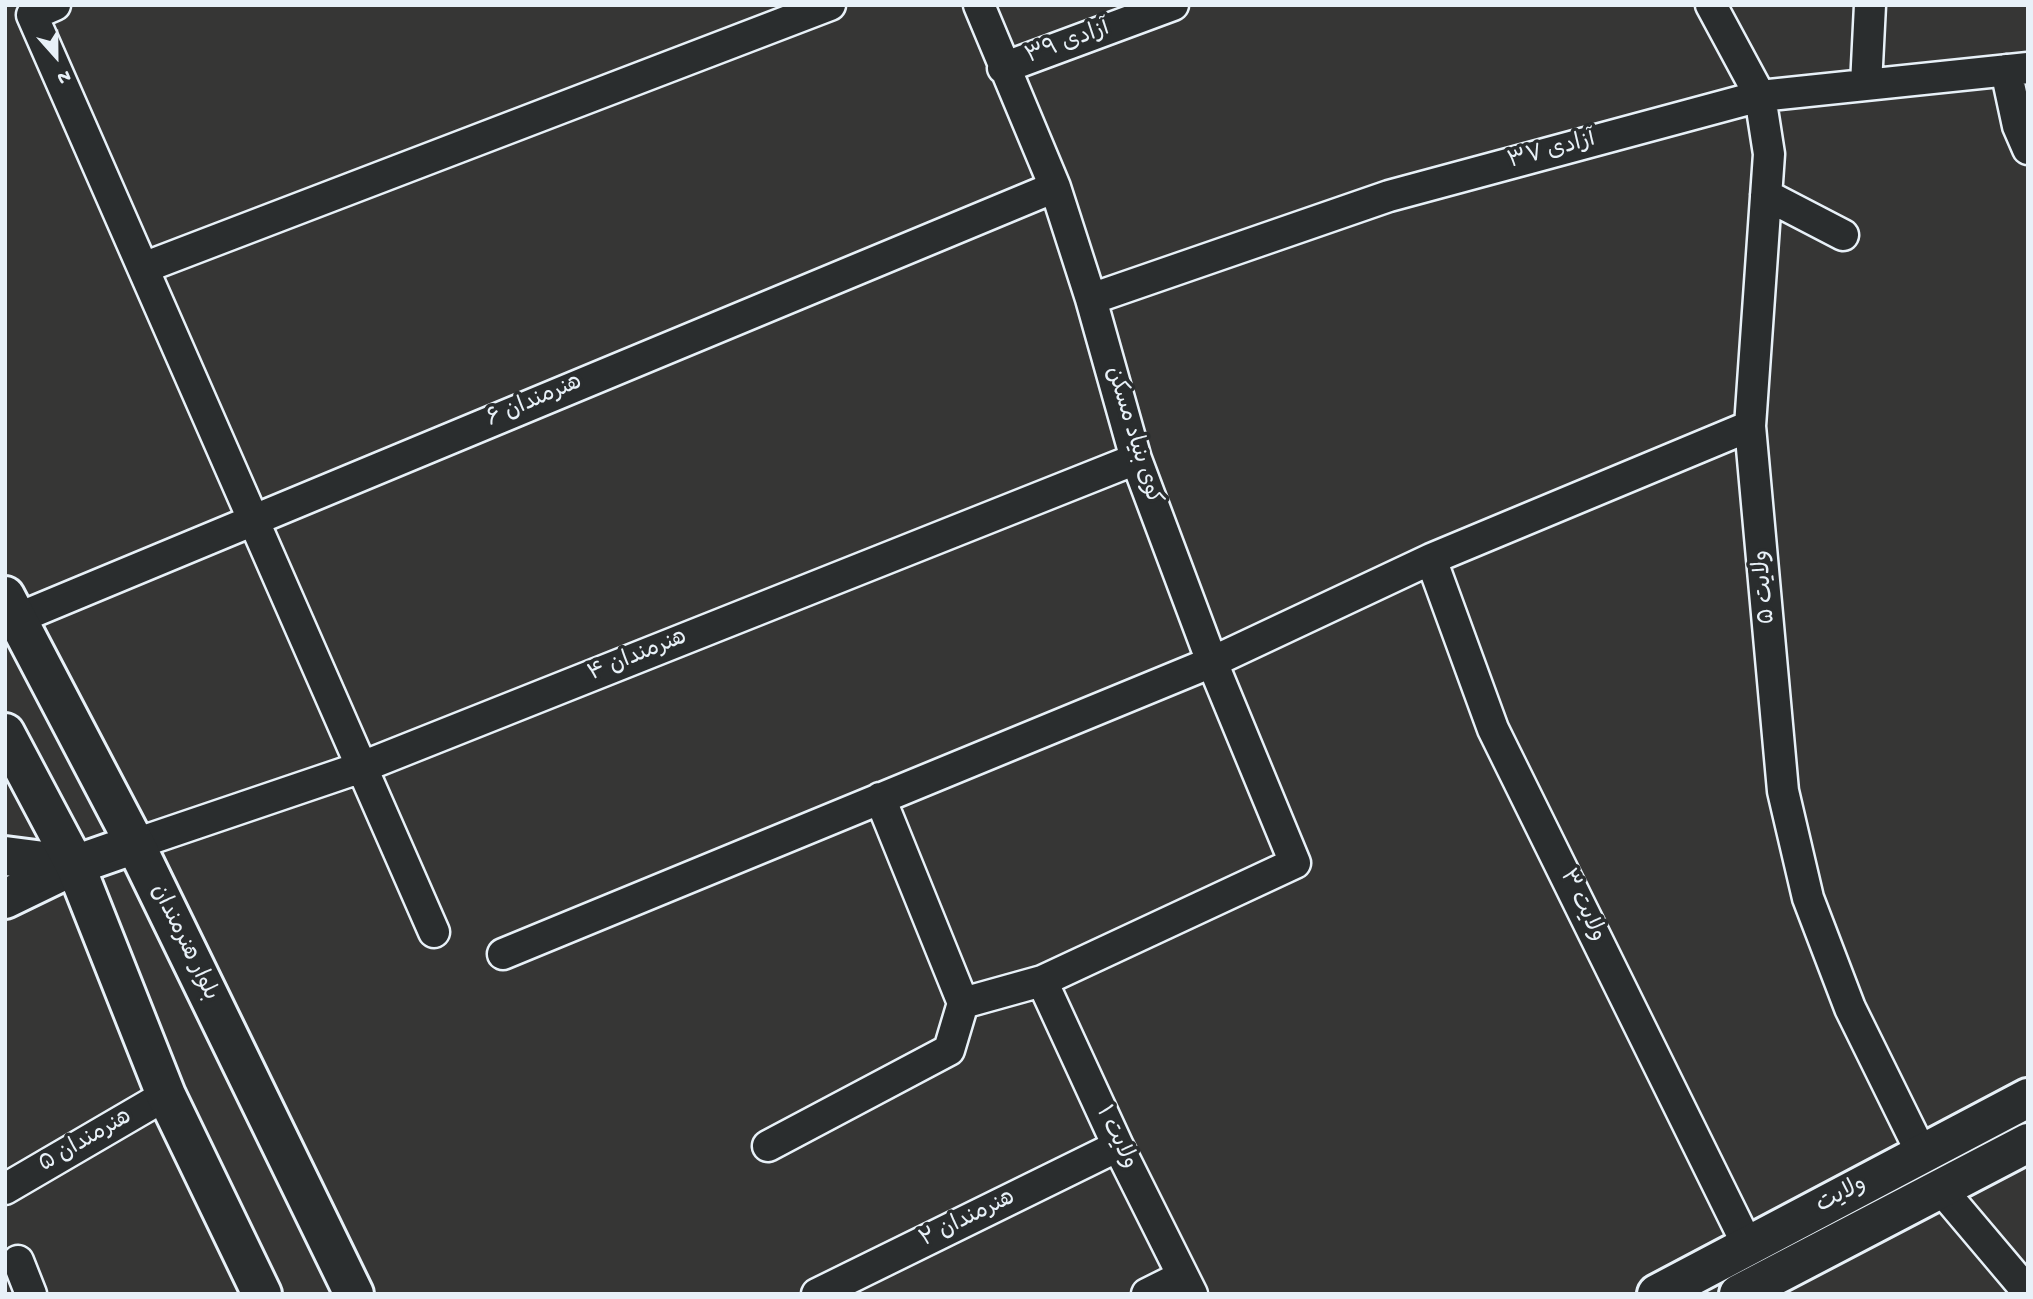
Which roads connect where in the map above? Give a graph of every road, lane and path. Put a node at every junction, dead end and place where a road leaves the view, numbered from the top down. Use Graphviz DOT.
graph roads {
  1 [pos="55,5"];
  2 [pos="830,5"];
  3 [pos="979,5"];
  4 [pos="1173,5"];
  5 [pos="1711,5"];
  6 [pos="1870,5"];
  7 [pos="1003,68"];
  8 [pos="2017,69"];
  9 [pos="1866,85"];
  10 [pos="1760,96"];
  11 [pos="2028,149"];
  12 [pos="1055,187"];
  13 [pos="1766,194"];
  14 [pos="1843,235"];
  15 [pos="143,268"];
  16 [pos="1091,299"];
  17 [pos="1750,426"];
  18 [pos="1136,459"];
  19 [pos="253,519"];
  20 [pos="1431,559"];
  21 [pos="11,607"];
  22 [pos="1212,662"];
  23 [pos="5,733"];
  24 [pos="362,767"];
  25 [pos="880,798"];
  26 [pos="135,844"];
  27 [pos="5,856"];
  28 [pos="75,865"];
  29 [pos="5,899"];
  30 [pos="434,932"];
  31 [pos="503,954"];
  32 [pos="1042,981"];
  33 [pos="963,1003"];
  34 [pos="166,1095"];
  35 [pos="2028,1098"];
  36 [pos="2028,1143"];
  37 [pos="768,1146"];
  38 [pos="1118,1146"];
  39 [pos="1922,1154"];
  40 [pos="5,1189"];
  41 [pos="1941,1189"];
  42 [pos="1748,1246"];
  43 [pos="18,1261"];
  44 [pos="1188,1285"];
  45 [pos="2028,1292"];
  46 [pos="30,1294"];
  47 [pos="262,1294"];
  48 [pos="354,1294"];
  49 [pos="817,1294"];
  50 [pos="1147,1294"];
  51 [pos="1657,1294"];
  52 [pos="1739,1294"];
  1 -- 15 [label="street"];
  2 -- 15 [label="street"];
  3 -- 7 [label="street, کوی بنیاد مسکن"];
  4 -- 7 [label="street, آزادی ۳۹"];
  5 -- 10 [label="street, ولایت ۵"];
  6 -- 9 [label="street"];
  7 -- 12 [label="street, کوی بنیاد مسکن"];
  8 -- 9 [label="street, آزادی ۳۷"];
  8 -- 11 [label="street"];
  9 -- 10 [label="street, آزادی ۳۷"];
  10 -- 13 [label="street, ولایت ۵"];
  10 -- 16 [label="street, آزادی ۳۷"];
  12 -- 16 [label="street, کوی بنیاد مسکن"];
  12 -- 19 [label="street, هنرمندان ۶"];
  13 -- 14 [label="street"];
  13 -- 17 [label="street, ولایت ۵"];
  15 -- 19 [label="street"];
  16 -- 18 [label="street, کوی بنیاد مسکن"];
  17 -- 20 [label="street"];
  17 -- 39 [label="street, ولایت ۵"];
  18 -- 22 [label="street, کوی بنیاد مسکن"];
  18 -- 24 [label="street, هنرمندان ۴"];
  19 -- 21 [label="street, هنرمندان ۶"];
  19 -- 24 [label="street"];
  20 -- 22 [label="street"];
  20 -- 42 [label="street, ولایت ۳"];
  21 -- 26 [label="main road, بلوار هنرمندان"];
  22 -- 25 [label="street"];
  22 -- 32 [label="street, کوی بنیاد مسکن"];
  23 -- 28 [label="main road"];
  24 -- 26 [label="street, هنرمندان ۴"];
  24 -- 30 [label="street"];
  25 -- 31 [label="street"];
  25 -- 33 [label="street"];
  26 -- 28 [label="main road"];
  26 -- 48 [label="main road, بلوار هنرمندان"];
  27 -- 28 [label="main road"];
  28 -- 29 [label="main road"];
  28 -- 34 [label="main road"];
  32 -- 33 [label="street"];
  32 -- 38 [label="street, ولایت ۱"];
  33 -- 37 [label="street"];
  34 -- 40 [label="street, هنرمندان ۵"];
  34 -- 47 [label="main road"];
  35 -- 39 [label="main road, ولایت"];
  36 -- 41 [label="main road, ولایت"];
  38 -- 44 [label="street, ولایت ۱"];
  38 -- 49 [label="street, هنرمندان ۲"];
  39 -- 42 [label="main road, ولایت"];
  41 -- 45 [label="street"];
  41 -- 52 [label="main road, ولایت"];
  42 -- 51 [label="main road, ولایت"];
  43 -- 46 [label="street"];
  44 -- 50 [label="street"];
}
